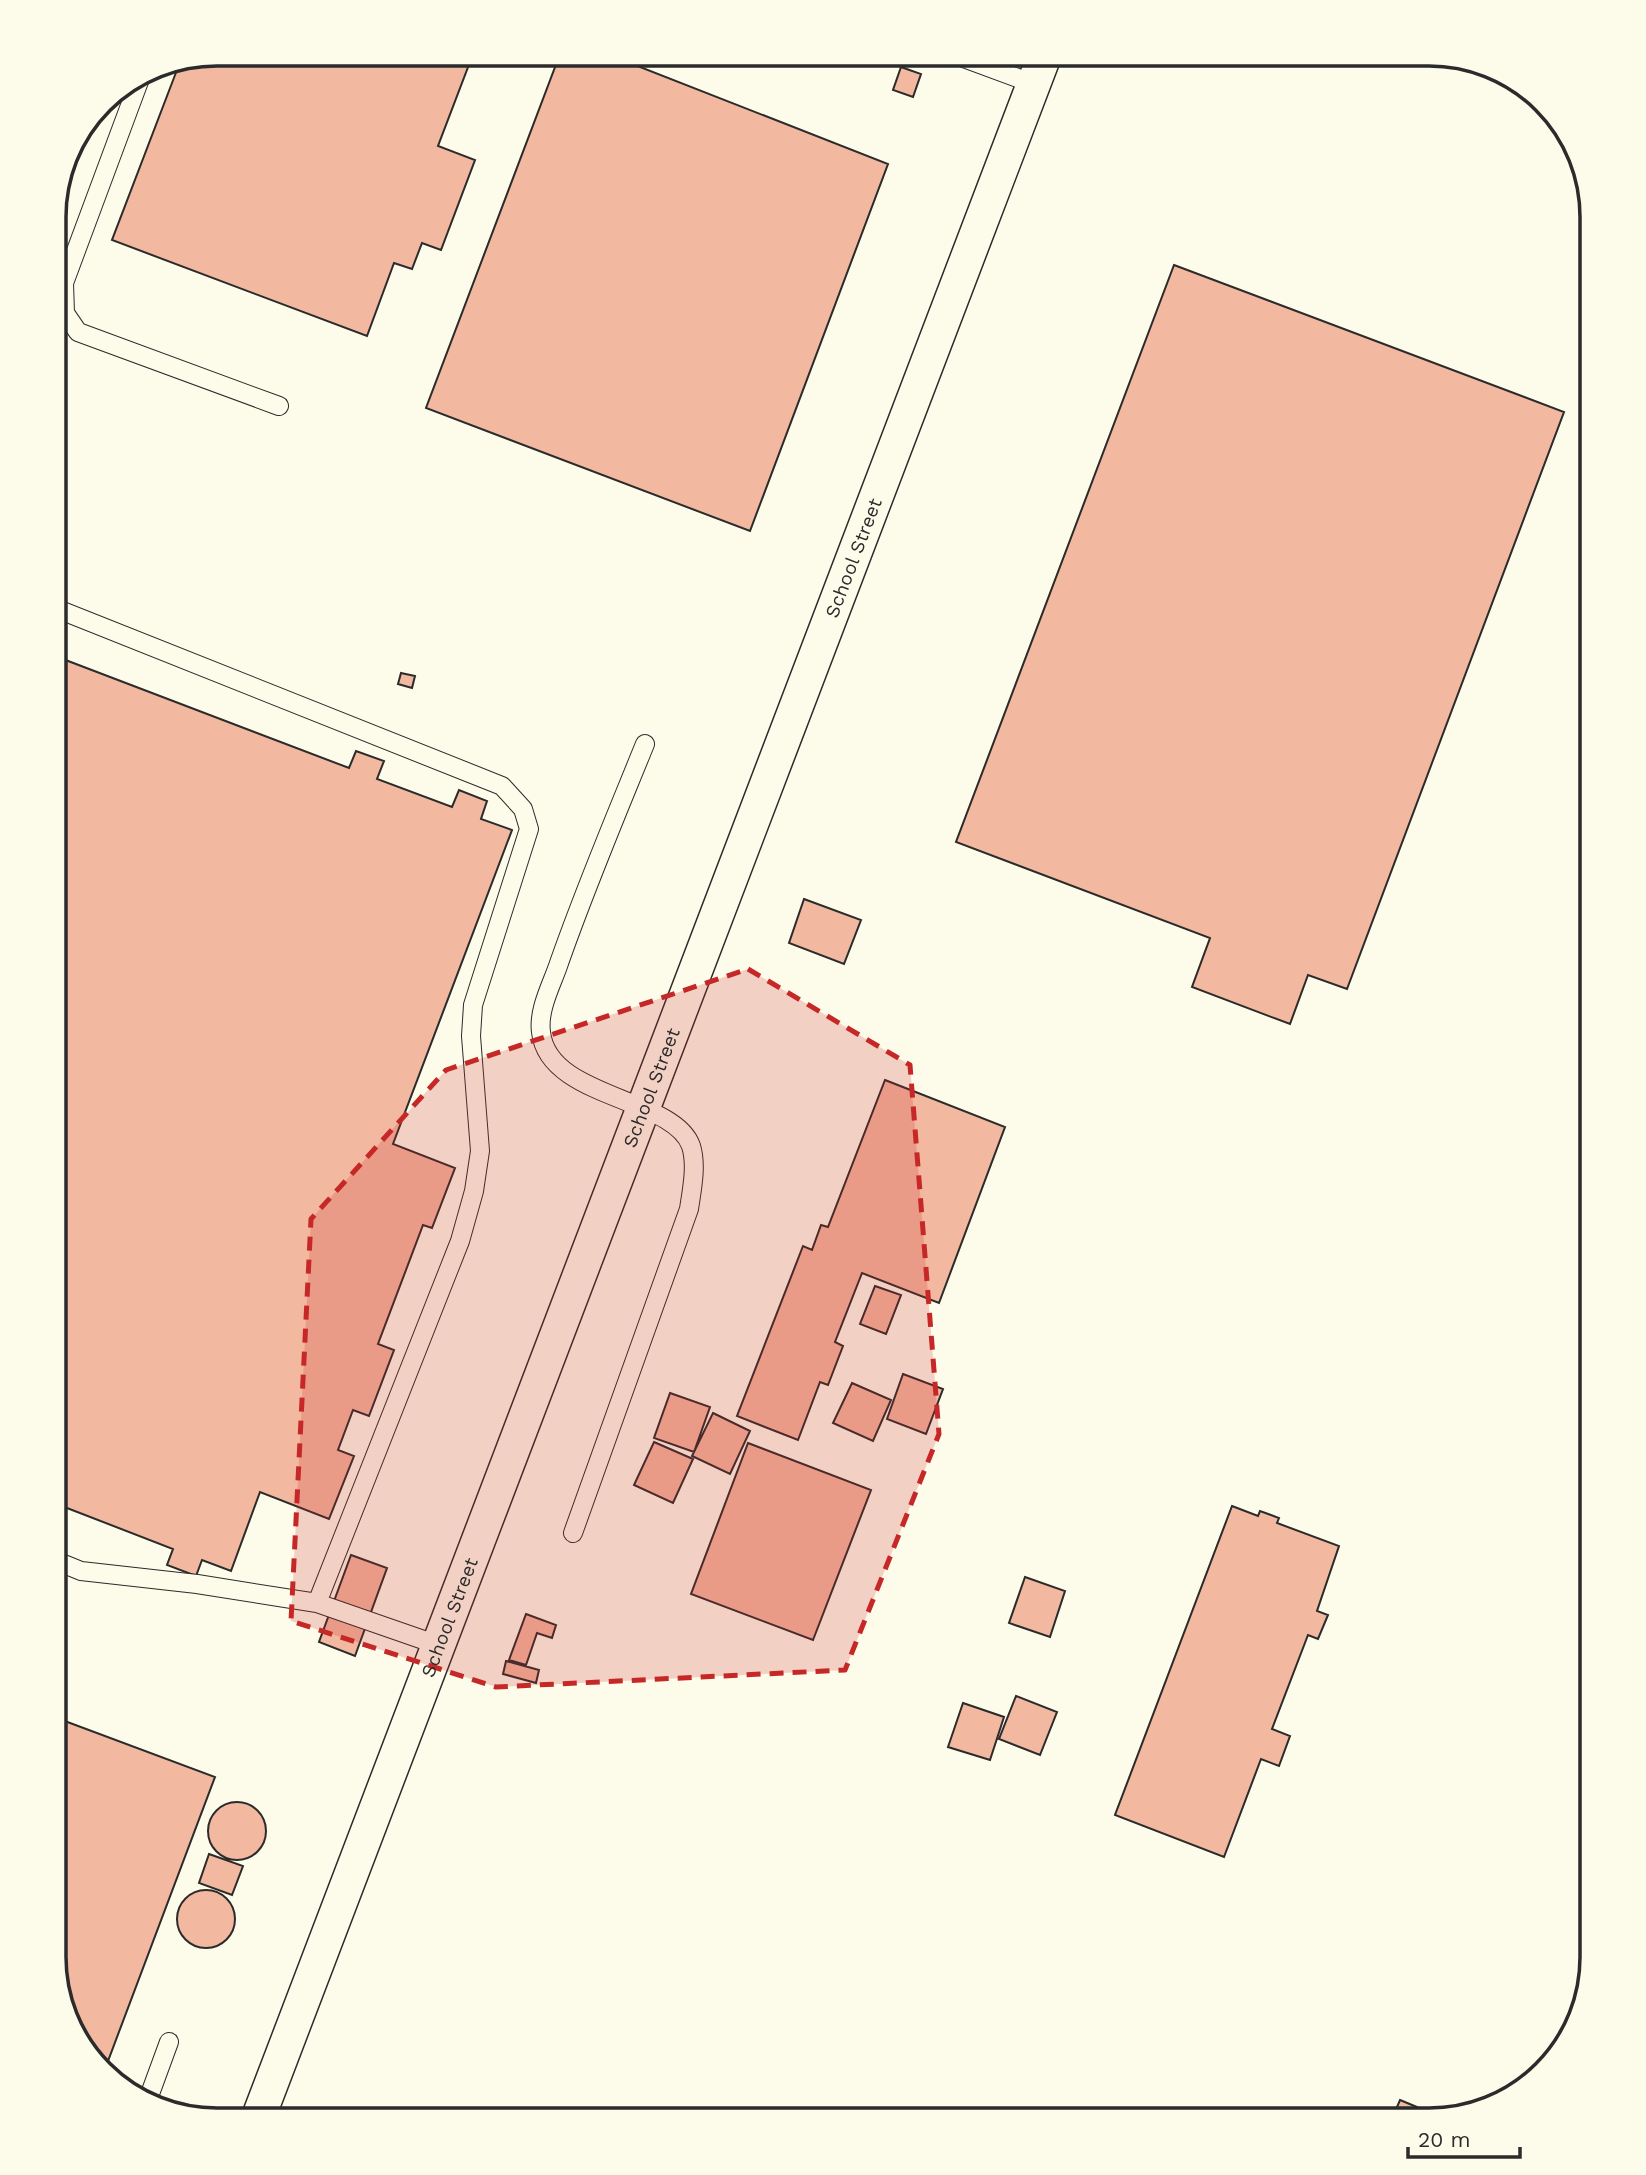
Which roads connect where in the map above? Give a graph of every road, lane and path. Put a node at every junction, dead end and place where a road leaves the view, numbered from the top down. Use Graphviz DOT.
graph roads {
  1 [pos="1039,69"];
  2 [pos="135,92"];
  3 [pos="67,275"];
  4 [pos="67,316"];
  5 [pos="279,406"];
  6 [pos="67,613"];
  7 [pos="645,744"];
  8 [pos="640,1110"];
  9 [pos="573,1533"];
  10 [pos="66,1565"];
  11 [pos="317,1603"];
  12 [pos="438,1644"];
  13 [pos="169,2042"];
  14 [pos="151,2092"];
  15 [pos="262,2108"];
  1 -- 8 [label="street, School Street"];
  2 -- 3 [label="lane"];
  4 -- 5 [label="lane"];
  6 -- 11 [label="lane"];
  7 -- 8 [label="lane"];
  8 -- 9 [label="lane"];
  8 -- 12 [label="street, School Street"];
  10 -- 11 [label="lane"];
  11 -- 12 [label="lane"];
  12 -- 15 [label="street, School Street"];
  13 -- 14 [label="lane"];
}
